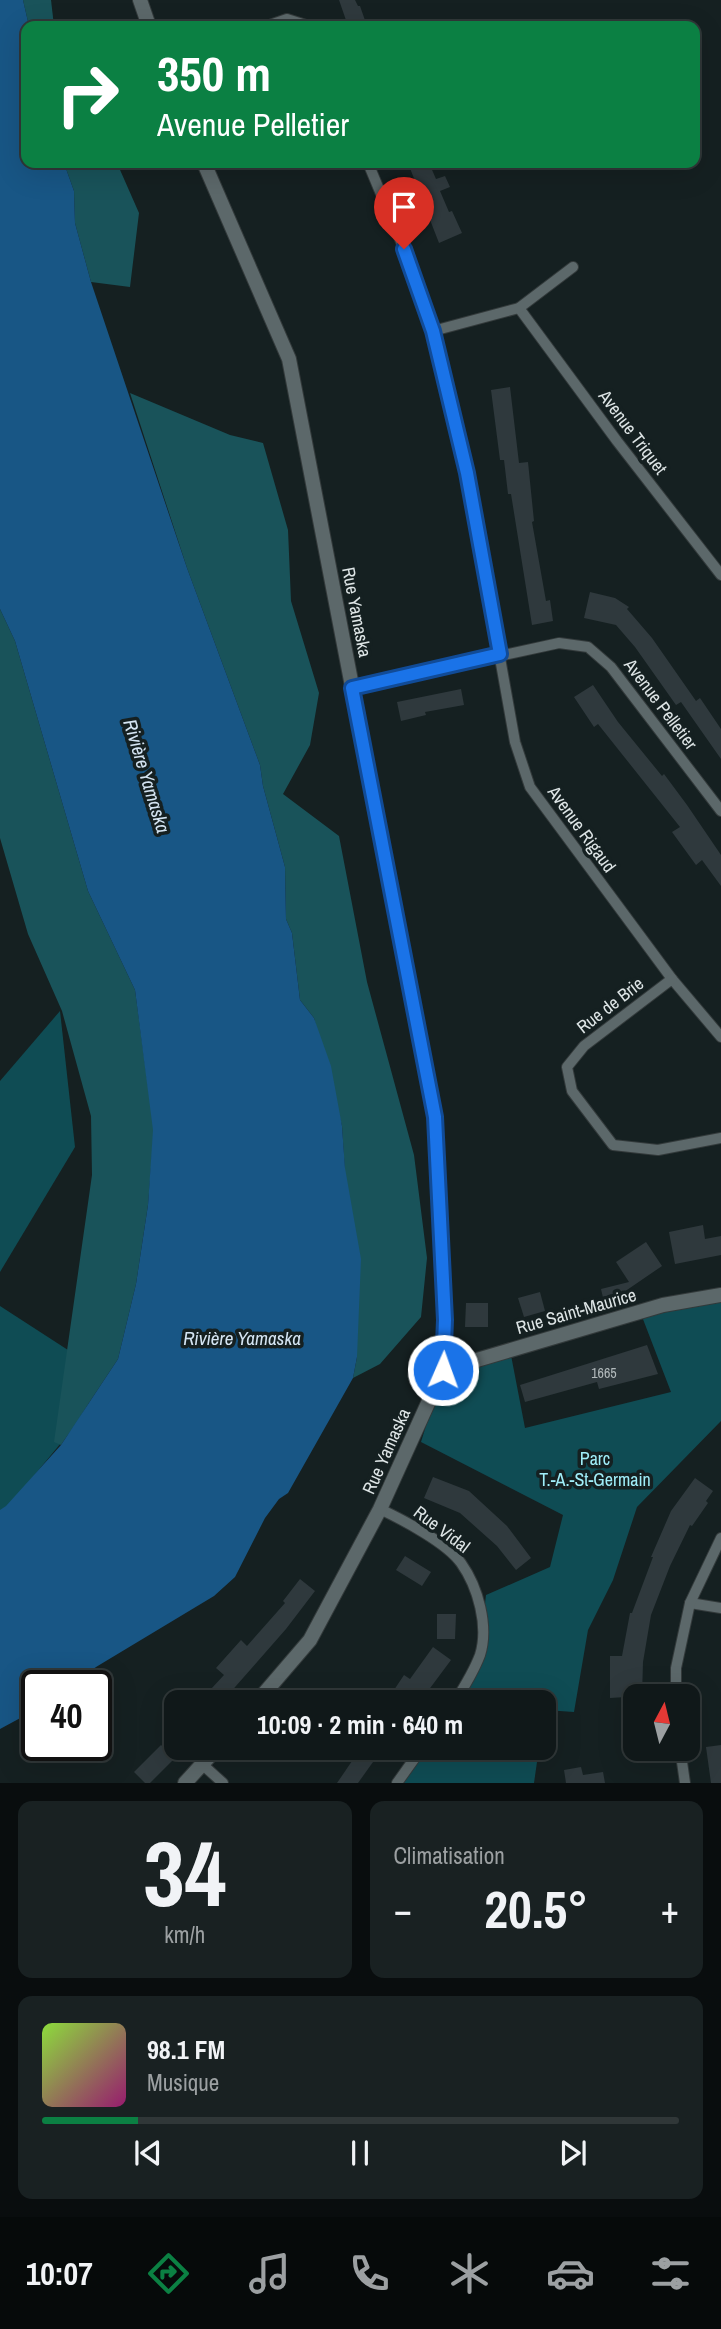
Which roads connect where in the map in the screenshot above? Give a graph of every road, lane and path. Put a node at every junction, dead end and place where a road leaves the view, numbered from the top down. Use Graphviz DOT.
graph roads {
  1 [pos="140,0"];
  2 [pos="147,21"];
  3 [pos="206,168"];
  4 [pos="370,168"];
  5 [pos="573,267"];
  6 [pos="519,308"];
  7 [pos="433,331"];
  8 [pos="721,575"];
  9 [pos="500,654"];
  10 [pos="352,688"];
  11 [pos="721,811"];
  12 [pos="672,979"];
  13 [pos="721,1037"];
  14 [pos="721,1138"];
  15 [pos="721,1295"];
  16 [pos="443,1370"];
  17 [pos="380,1509"];
  18 [pos="721,1538"];
  19 [pos="690,1603"];
  20 [pos="721,1608"];
  21 [pos="676,1684"];
  22 [pos="267,1690"];
  23 [pos="461,1690"];
  24 [pos="207,1760"];
  25 [pos="413,1760"];
  26 [pos="682,1761"];
  27 [pos="203,1765"];
  28 [pos="185,1783"];
  29 [pos="223,1783"];
  30 [pos="397,1783"];
  31 [pos="685,1783"];
  1 -- 2 [label="street"];
  3 -- 10 [label="street, Rue Yamaska"];
  4 -- 7 [label="street, Avenue Rigaud"];
  5 -- 6 [label="street"];
  6 -- 7 [label="street"];
  6 -- 8 [label="street, Avenue Triquet"];
  7 -- 9 [label="street, Avenue Rigaud"];
  9 -- 10 [label="street, Avenue Pelletier"];
  9 -- 11 [label="street, Avenue Pelletier"];
  9 -- 12 [label="street, Avenue Rigaud"];
  10 -- 16 [label="street, Rue Yamaska"];
  12 -- 13 [label="street, Avenue Rigaud"];
  12 -- 14 [label="street, Rue de Brie"];
  15 -- 16 [label="street, Rue Saint-Maurice"];
  16 -- 17 [label="street, Rue Yamaska"];
  17 -- 22 [label="street, Rue Yamaska"];
  17 -- 23 [label="street, Rue Vidal"];
  18 -- 19 [label="street"];
  19 -- 20 [label="street"];
  19 -- 21 [label="street"];
  24 -- 27 [label="street"];
  25 -- 30 [label="street"];
  26 -- 31 [label="street"];
  27 -- 28 [label="street"];
  27 -- 29 [label="street"];
}
